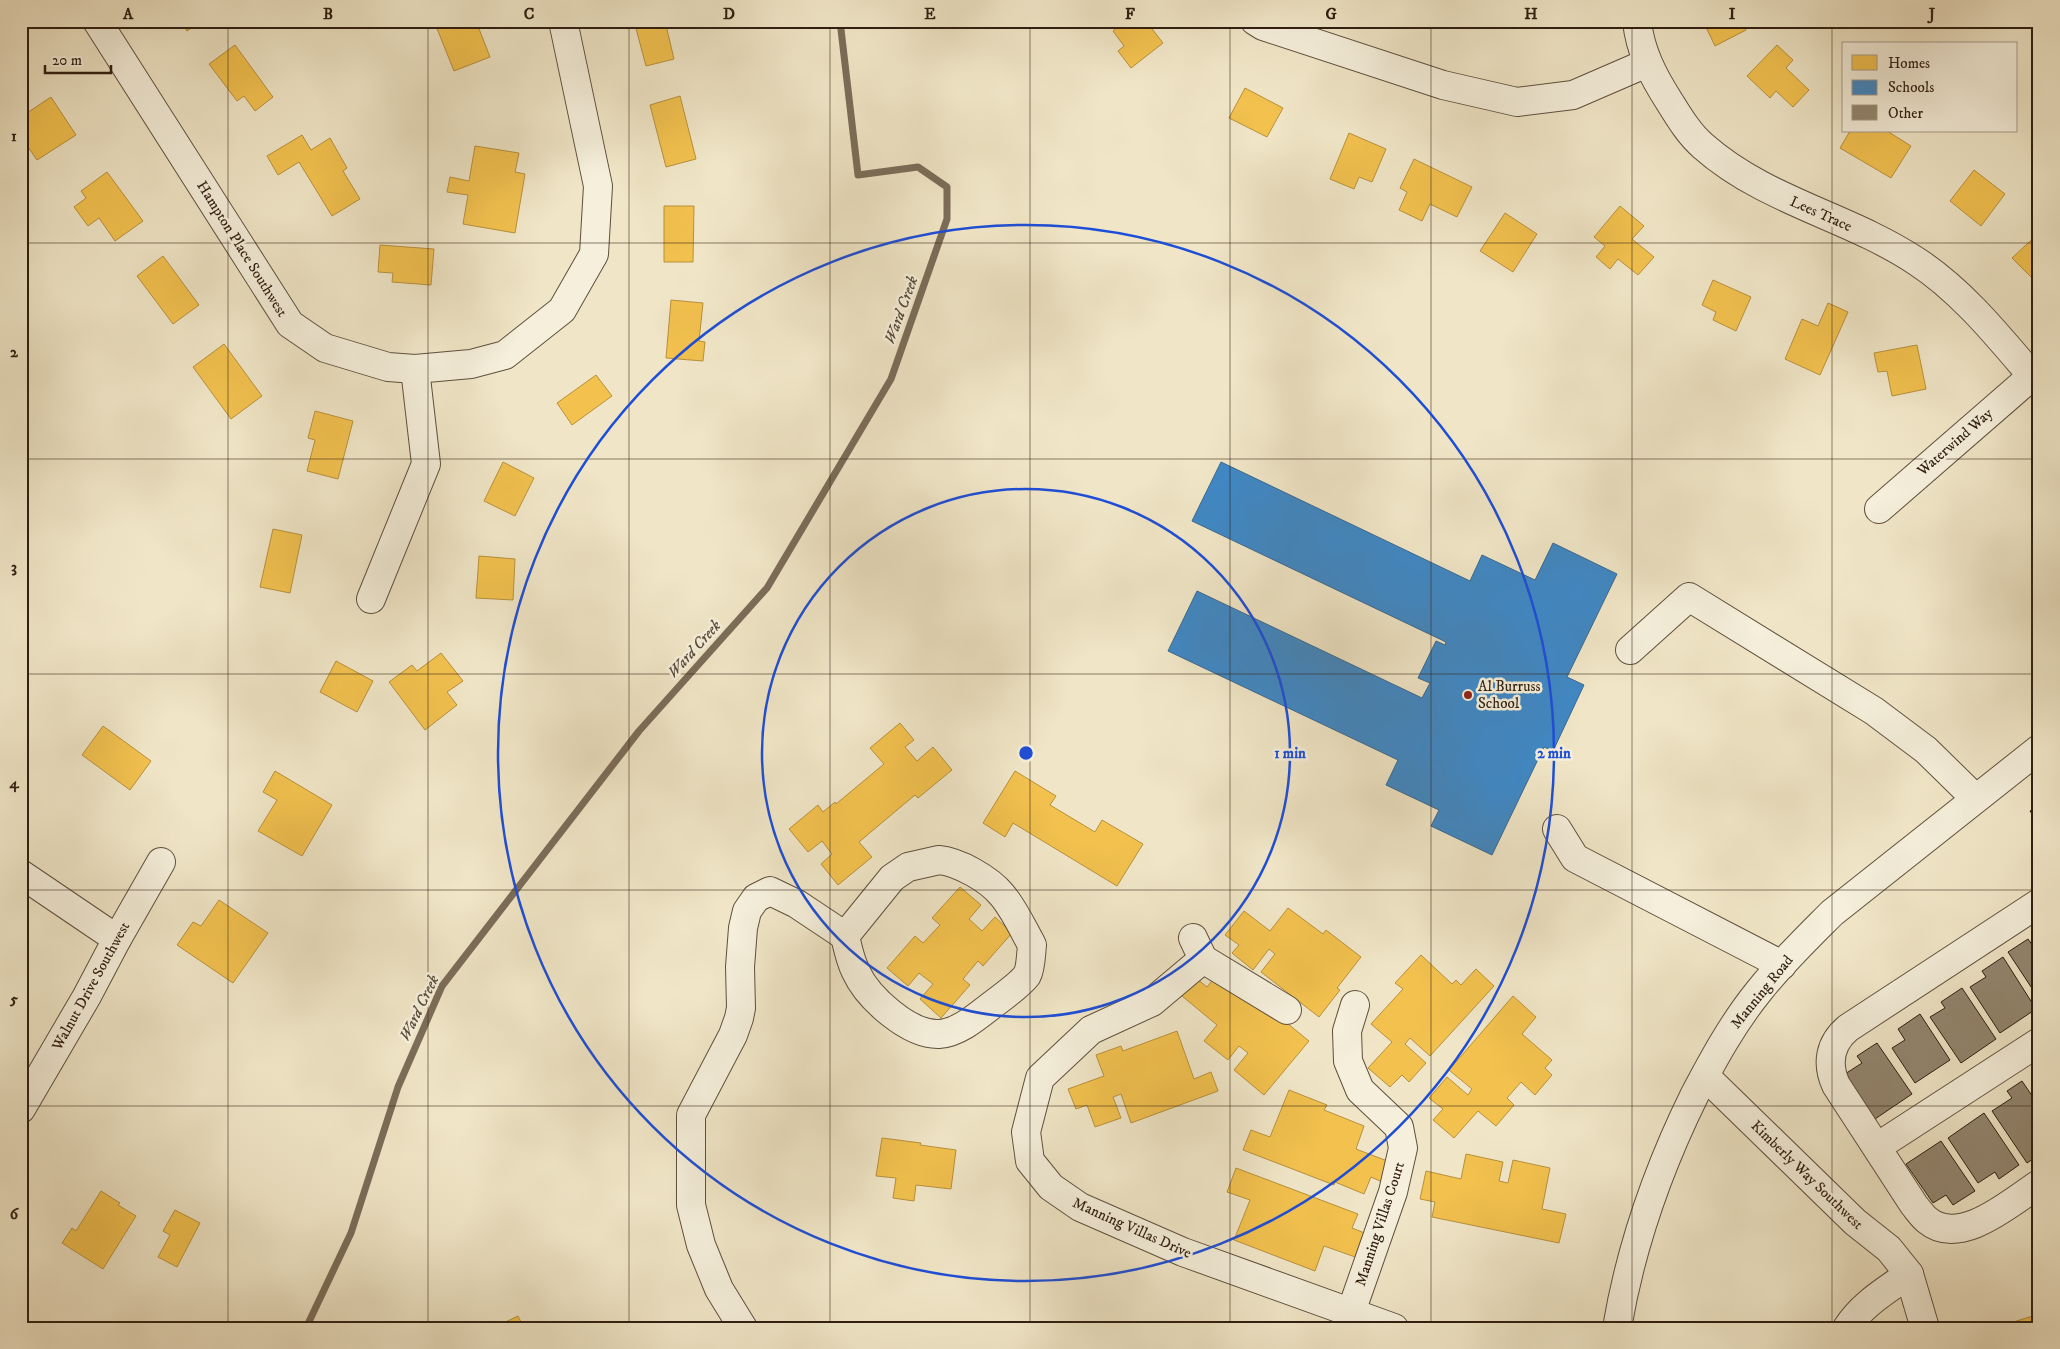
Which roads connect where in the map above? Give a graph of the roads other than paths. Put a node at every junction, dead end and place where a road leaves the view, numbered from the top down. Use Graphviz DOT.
graph roads {
  1 [pos="97,21"];
  2 [pos="563,21"];
  3 [pos="1255,21"];
  4 [pos="1636,21"];
  5 [pos="1647,63"];
  6 [pos="415,369"];
  7 [pos="2035,380"];
  8 [pos="1879,509"];
  9 [pos="371,599"];
  10 [pos="1630,650"];
  11 [pos="2039,749"];
  12 [pos="1975,798"];
  13 [pos="1557,829"];
  14 [pos="161,862"];
  15 [pos="21,874"];
  16 [pos="2039,903"];
  17 [pos="845,936"];
  18 [pos="117,939"];
  19 [pos="1782,965"];
  20 [pos="1355,1005"];
  21 [pos="1287,1010"];
  22 [pos="2039,1042"];
  23 [pos="1705,1076"];
  24 [pos="21,1109"];
  25 [pos="1877,1147"];
  26 [pos="2039,1184"];
  27 [pos="1909,1274"];
  28 [pos="1351,1312"];
  29 [pos="743,1328"];
  30 [pos="1394,1328"];
  31 [pos="1617,1328"];
  32 [pos="1847,1328"];
  33 [pos="1925,1328"];
  1 -- 6 [label="street, Hampton Place Southwest"];
  2 -- 6 [label="street, Hampton Place Southwest"];
  3 -- 5 [label="street"];
  4 -- 5 [label="street, Lees Trace"];
  5 -- 7 [label="street, Lees Trace"];
  6 -- 9 [label="street"];
  7 -- 8 [label="street, Waterwind Way"];
  10 -- 12 [label="street"];
  11 -- 12 [label="street, Manning Road"];
  12 -- 19 [label="street, Manning Road"];
  13 -- 19 [label="street"];
  14 -- 18 [label="street, Walnut Drive Southwest"];
  15 -- 18 [label="street"];
  16 -- 25 [label="street"];
  17 -- 17 [label="street"];
  17 -- 29 [label="street"];
  18 -- 24 [label="street, Walnut Drive Southwest"];
  19 -- 23 [label="street, Manning Road"];
  20 -- 28 [label="street, Manning Villas Court"];
  21 -- 28 [label="street, Manning Villas Drive"];
  22 -- 25 [label="street"];
  23 -- 27 [label="street, Kimberly Way Southwest"];
  23 -- 31 [label="street, Manning Road"];
  25 -- 26 [label="street"];
  27 -- 32 [label="street"];
  27 -- 33 [label="street"];
  28 -- 30 [label="street, Manning Villas Drive"];
}
